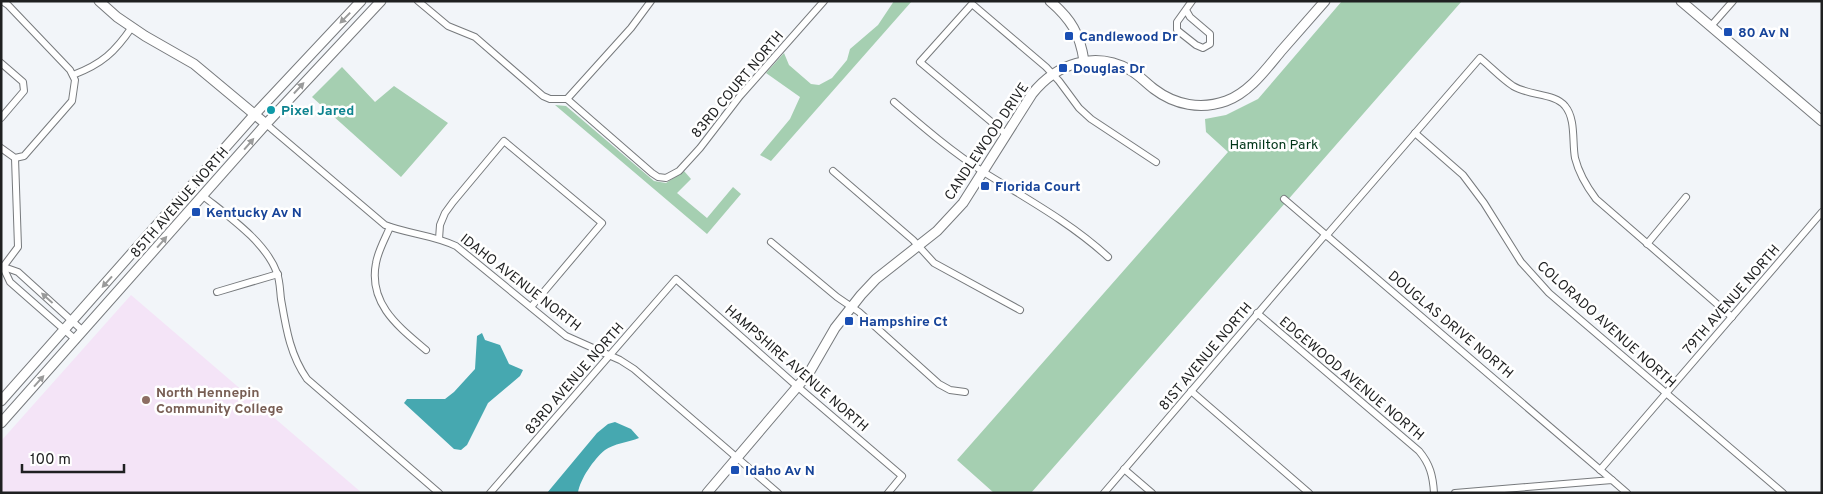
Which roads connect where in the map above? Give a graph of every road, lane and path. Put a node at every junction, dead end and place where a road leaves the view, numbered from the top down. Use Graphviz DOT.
graph roads {
  1 [pos="2,1"];
  2 [pos="99,1"];
  3 [pos="361,1"];
  4 [pos="381,1"];
  5 [pos="418,1"];
  6 [pos="651,1"];
  7 [pos="824,1"];
  8 [pos="1050,1"];
  9 [pos="1192,1"];
  10 [pos="1682,1"];
  11 [pos="1733,1"];
  12 [pos="1324,2"];
  13 [pos="1186,10"];
  14 [pos="1711,26"];
  15 [pos="132,27"];
  16 [pos="1084,61"];
  17 [pos="1,63"];
  18 [pos="1052,74"];
  19 [pos="73,75"];
  20 [pos="567,99"];
  21 [pos="894,102"];
  22 [pos="255,114"];
  23 [pos="1,118"];
  24 [pos="1822,121"];
  25 [pos="266,124"];
  26 [pos="1415,133"];
  27 [pos="1007,134"];
  28 [pos="1,148"];
  29 [pos="15,158"];
  30 [pos="1156,162"];
  31 [pos="833,171"];
  32 [pos="984,172"];
  33 [pos="203,196"];
  34 [pos="1686,197"];
  35 [pos="1284,199"];
  36 [pos="1822,212"];
  37 [pos="390,227"];
  38 [pos="1325,235"];
  39 [pos="439,239"];
  40 [pos="771,242"];
  41 [pos="1647,244"];
  42 [pos="919,246"];
  43 [pos="1108,257"];
  44 [pos="2,267"];
  45 [pos="278,274"];
  46 [pos="676,279"];
  47 [pos="217,292"];
  48 [pos="851,306"];
  49 [pos="531,308"];
  50 [pos="1020,310"];
  51 [pos="1257,313"];
  52 [pos="1732,317"];
  53 [pos="73,320"];
  54 [pos="65,330"];
  55 [pos="84,331"];
  56 [pos="76,340"];
  57 [pos="426,350"];
  58 [pos="609,356"];
  59 [pos="798,386"];
  60 [pos="1190,391"];
  61 [pos="964,392"];
  62 [pos="1666,393"];
  63 [pos="1,401"];
  64 [pos="1,423"];
  65 [pos="736,458"];
  66 [pos="1124,469"];
  67 [pos="1600,470"];
  68 [pos="1612,480"];
  69 [pos="439,493"];
  70 [pos="490,493"];
  71 [pos="707,493"];
  72 [pos="778,493"];
  73 [pos="888,493"];
  74 [pos="1104,493"];
  75 [pos="1152,493"];
  76 [pos="1309,493"];
  77 [pos="1434,493"];
  78 [pos="1455,493"];
  79 [pos="1627,493"];
  80 [pos="1783,493"];
  1 -- 19 [label="street"];
  2 -- 15 [label="main road"];
  3 -- 22 [label="main road, 85TH AVENUE NORTH, one-way"];
  25 -- 4 [label="main road, 85TH AVENUE NORTH, one-way"];
  5 -- 20 [label="street"];
  6 -- 20 [label="street"];
  7 -- 20 [label="street, 83RD COURT NORTH"];
  8 -- 16 [label="main road"];
  9 -- 13 [label="street"];
  10 -- 14 [label="main road"];
  11 -- 14 [label="street"];
  12 -- 16 [label="main road, CANDLEWOOD DRIVE"];
  13 -- 13 [label="street"];
  14 -- 24 [label="main road"];
  15 -- 19 [label="street"];
  15 -- 22 [label="main road"];
  16 -- 18 [label="main road, CANDLEWOOD DRIVE"];
  17 -- 23 [label="street"];
  18 -- 27 [label="main road, CANDLEWOOD DRIVE"];
  18 -- 27 [label="street"];
  18 -- 30 [label="street"];
  19 -- 29 [label="street"];
  21 -- 32 [label="street"];
  22 -- 25 [label="main road"];
  22 -- 53 [label="main road, 85TH AVENUE NORTH, one-way"];
  33 -- 25 [label="main road, 85TH AVENUE NORTH, one-way"];
  25 -- 37 [label="street, IDAHO AVENUE NORTH"];
  26 -- 38 [label="street, 81ST AVENUE NORTH"];
  26 -- 41 [label="street, 81ST AVENUE NORTH"];
  26 -- 62 [label="street, COLORADO AVENUE NORTH"];
  27 -- 32 [label="main road, CANDLEWOOD DRIVE"];
  28 -- 29 [label="street"];
  29 -- 44 [label="street"];
  31 -- 42 [label="street"];
  32 -- 42 [label="main road, CANDLEWOOD DRIVE"];
  32 -- 43 [label="street"];
  33 -- 45 [label="street"];
  55 -- 33 [label="main road, 85TH AVENUE NORTH, one-way"];
  34 -- 41 [label="street"];
  35 -- 38 [label="street, DOUGLAS DRIVE NORTH"];
  36 -- 52 [label="street, 79TH AVENUE NORTH"];
  37 -- 39 [label="street, IDAHO AVENUE NORTH"];
  37 -- 57 [label="street"];
  38 -- 51 [label="street, 81ST AVENUE NORTH"];
  38 -- 67 [label="street, DOUGLAS DRIVE NORTH"];
  39 -- 49 [label="street, IDAHO AVENUE NORTH"];
  39 -- 49 [label="street"];
  40 -- 48 [label="street"];
  41 -- 52 [label="street"];
  42 -- 48 [label="main road, CANDLEWOOD DRIVE"];
  42 -- 50 [label="street"];
  53 -- 44 [label="street, one-way"];
  44 -- 54 [label="street"];
  45 -- 47 [label="street"];
  45 -- 69 [label="street"];
  46 -- 58 [label="street, 83RD AVENUE NORTH"];
  46 -- 59 [label="street, HAMPSHIRE AVENUE NORTH"];
  48 -- 59 [label="main road, CANDLEWOOD DRIVE"];
  48 -- 61 [label="street"];
  49 -- 58 [label="street, IDAHO AVENUE NORTH"];
  51 -- 60 [label="street, 81ST AVENUE NORTH"];
  51 -- 77 [label="street, EDGEWOOD AVENUE NORTH"];
  52 -- 62 [label="street, 79TH AVENUE NORTH"];
  53 -- 54 [label="main road, 85TH AVENUE NORTH"];
  53 -- 55 [label="street"];
  54 -- 56 [label="street"];
  54 -- 63 [label="main road, 85TH AVENUE NORTH"];
  55 -- 56 [label="main road, 85TH AVENUE NORTH"];
  64 -- 56 [label="main road, 85TH AVENUE NORTH, one-way"];
  58 -- 65 [label="street, IDAHO AVENUE NORTH"];
  58 -- 70 [label="street, 83RD AVENUE NORTH"];
  59 -- 65 [label="main road, CANDLEWOOD DRIVE"];
  59 -- 73 [label="street, HAMPSHIRE AVENUE NORTH"];
  60 -- 66 [label="street, 81ST AVENUE NORTH"];
  60 -- 76 [label="street"];
  62 -- 67 [label="street, 79TH AVENUE NORTH"];
  62 -- 80 [label="street, COLORADO AVENUE NORTH"];
  65 -- 71 [label="main road, CANDLEWOOD DRIVE"];
  65 -- 72 [label="street, IDAHO AVENUE NORTH"];
  66 -- 74 [label="street, 81ST AVENUE NORTH"];
  66 -- 75 [label="street"];
  67 -- 68 [label="street, DOUGLAS DRIVE NORTH"];
  68 -- 78 [label="street"];
  68 -- 79 [label="street, DOUGLAS DRIVE NORTH"];
}
